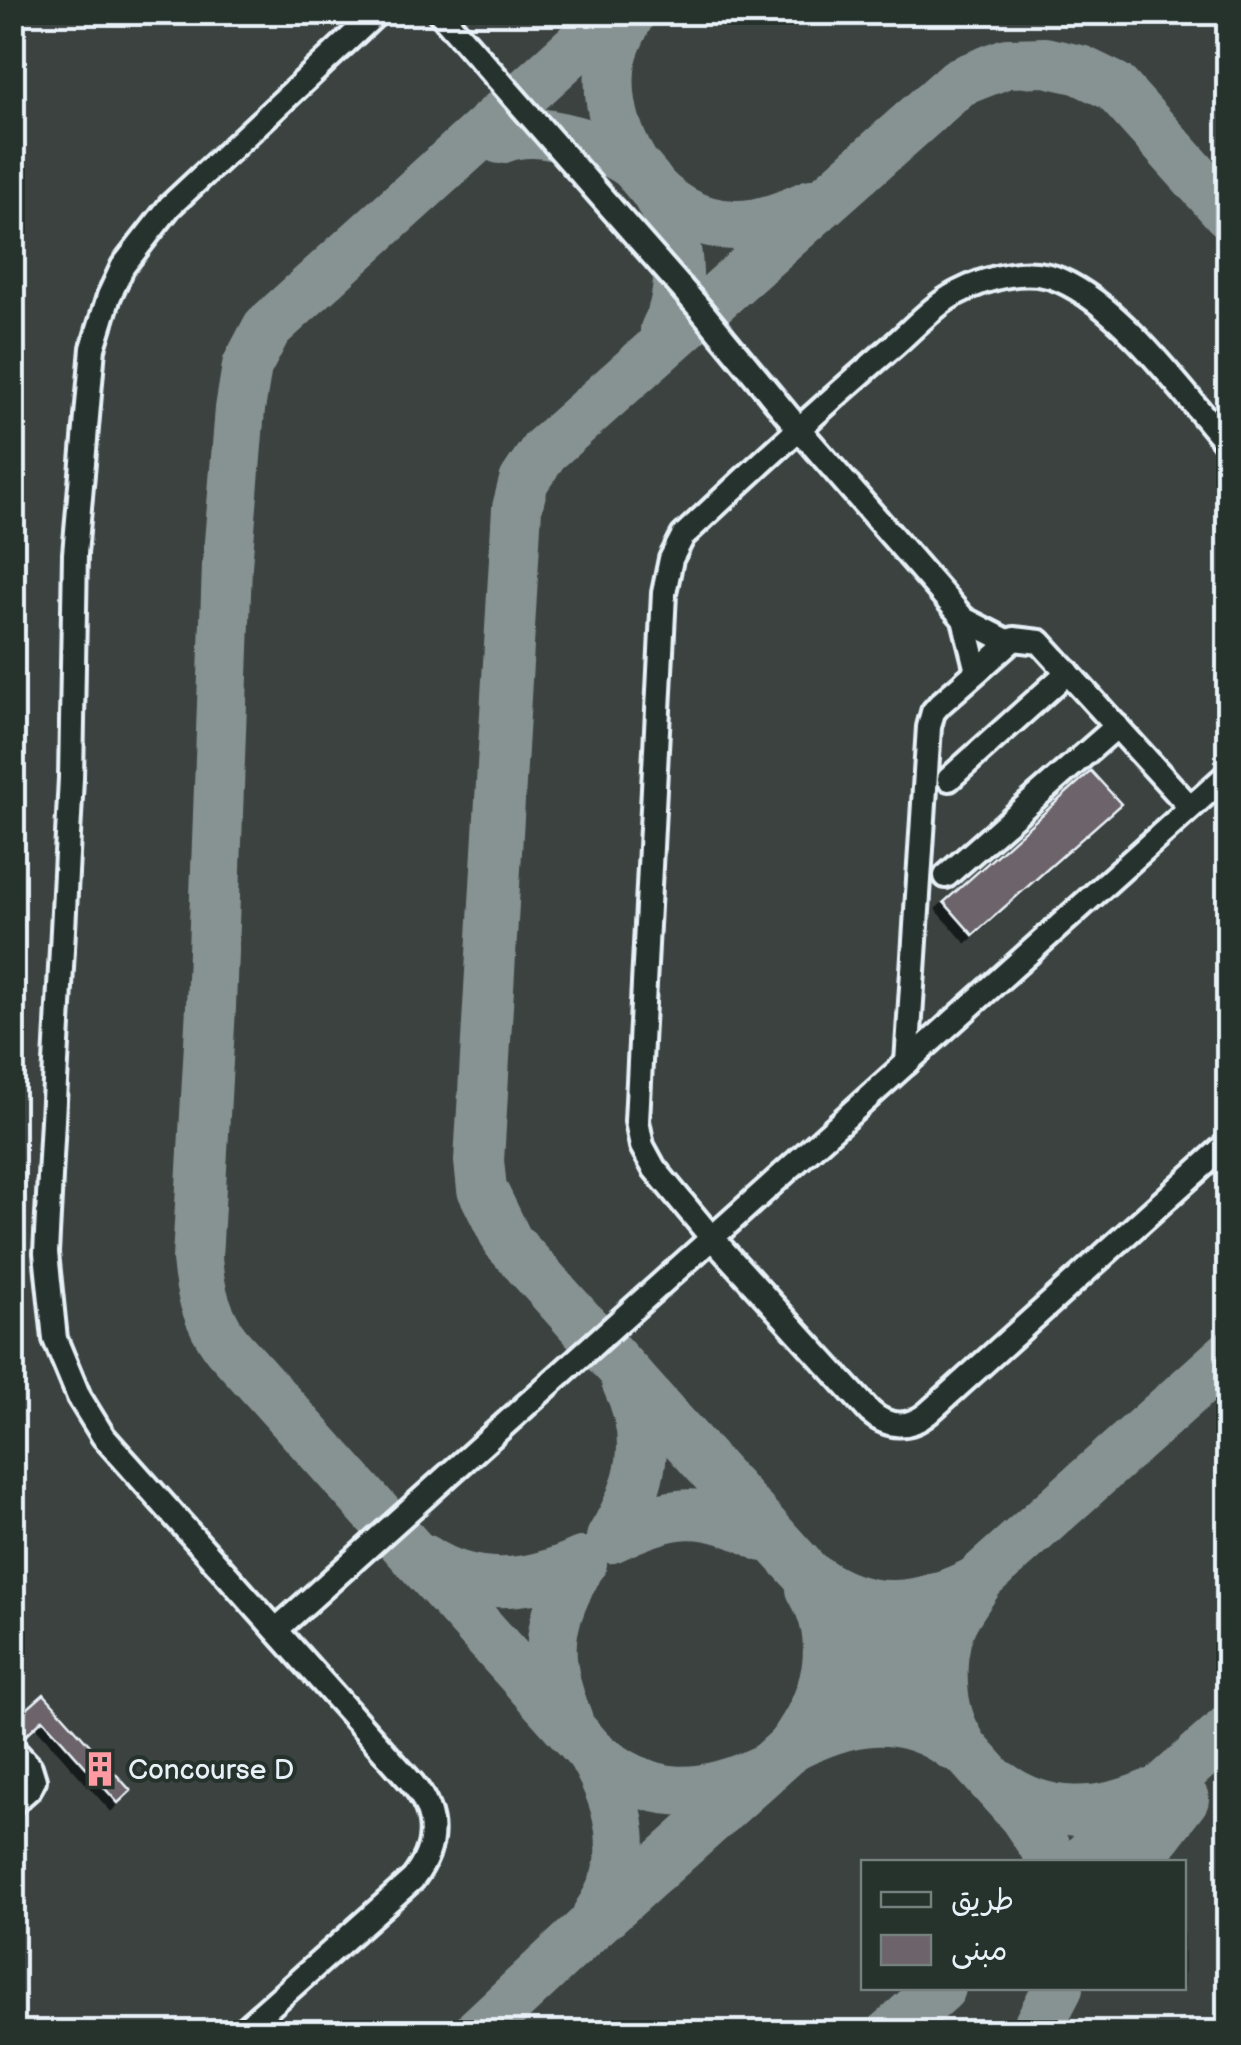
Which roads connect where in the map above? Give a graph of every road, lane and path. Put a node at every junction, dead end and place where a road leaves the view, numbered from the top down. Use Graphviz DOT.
graph roads {
  1 [pos="378,12"];
  2 [pos="439,12"];
  3 [pos="798,428"];
  4 [pos="1228,445"];
  5 [pos="964,618"];
  6 [pos="1009,642"];
  7 [pos="977,671"];
  8 [pos="1068,672"];
  9 [pos="1117,726"];
  10 [pos="1228,774"];
  11 [pos="949,779"];
  12 [pos="1190,808"];
  13 [pos="946,876"];
  14 [pos="908,1063"];
  15 [pos="1228,1144"];
  16 [pos="712,1237"];
  17 [pos="276,1630"];
  18 [pos="12,1748"];
  19 [pos="12,1804"];
  20 [pos="241,2032"];
  1 -- 17 [label="lane"];
  2 -- 3 [label="lane"];
  3 -- 4 [label="lane"];
  3 -- 5 [label="lane"];
  3 -- 16 [label="lane"];
  5 -- 6 [label="lane"];
  5 -- 7 [label="lane"];
  6 -- 7 [label="lane"];
  6 -- 8 [label="lane"];
  7 -- 14 [label="lane"];
  8 -- 9 [label="lane"];
  8 -- 11 [label="lane"];
  9 -- 12 [label="lane"];
  9 -- 13 [label="lane"];
  10 -- 12 [label="lane"];
  12 -- 14 [label="lane"];
  14 -- 16 [label="lane"];
  15 -- 16 [label="lane"];
  16 -- 17 [label="lane"];
  17 -- 20 [label="lane"];
  18 -- 19 [label="lane"];
}
